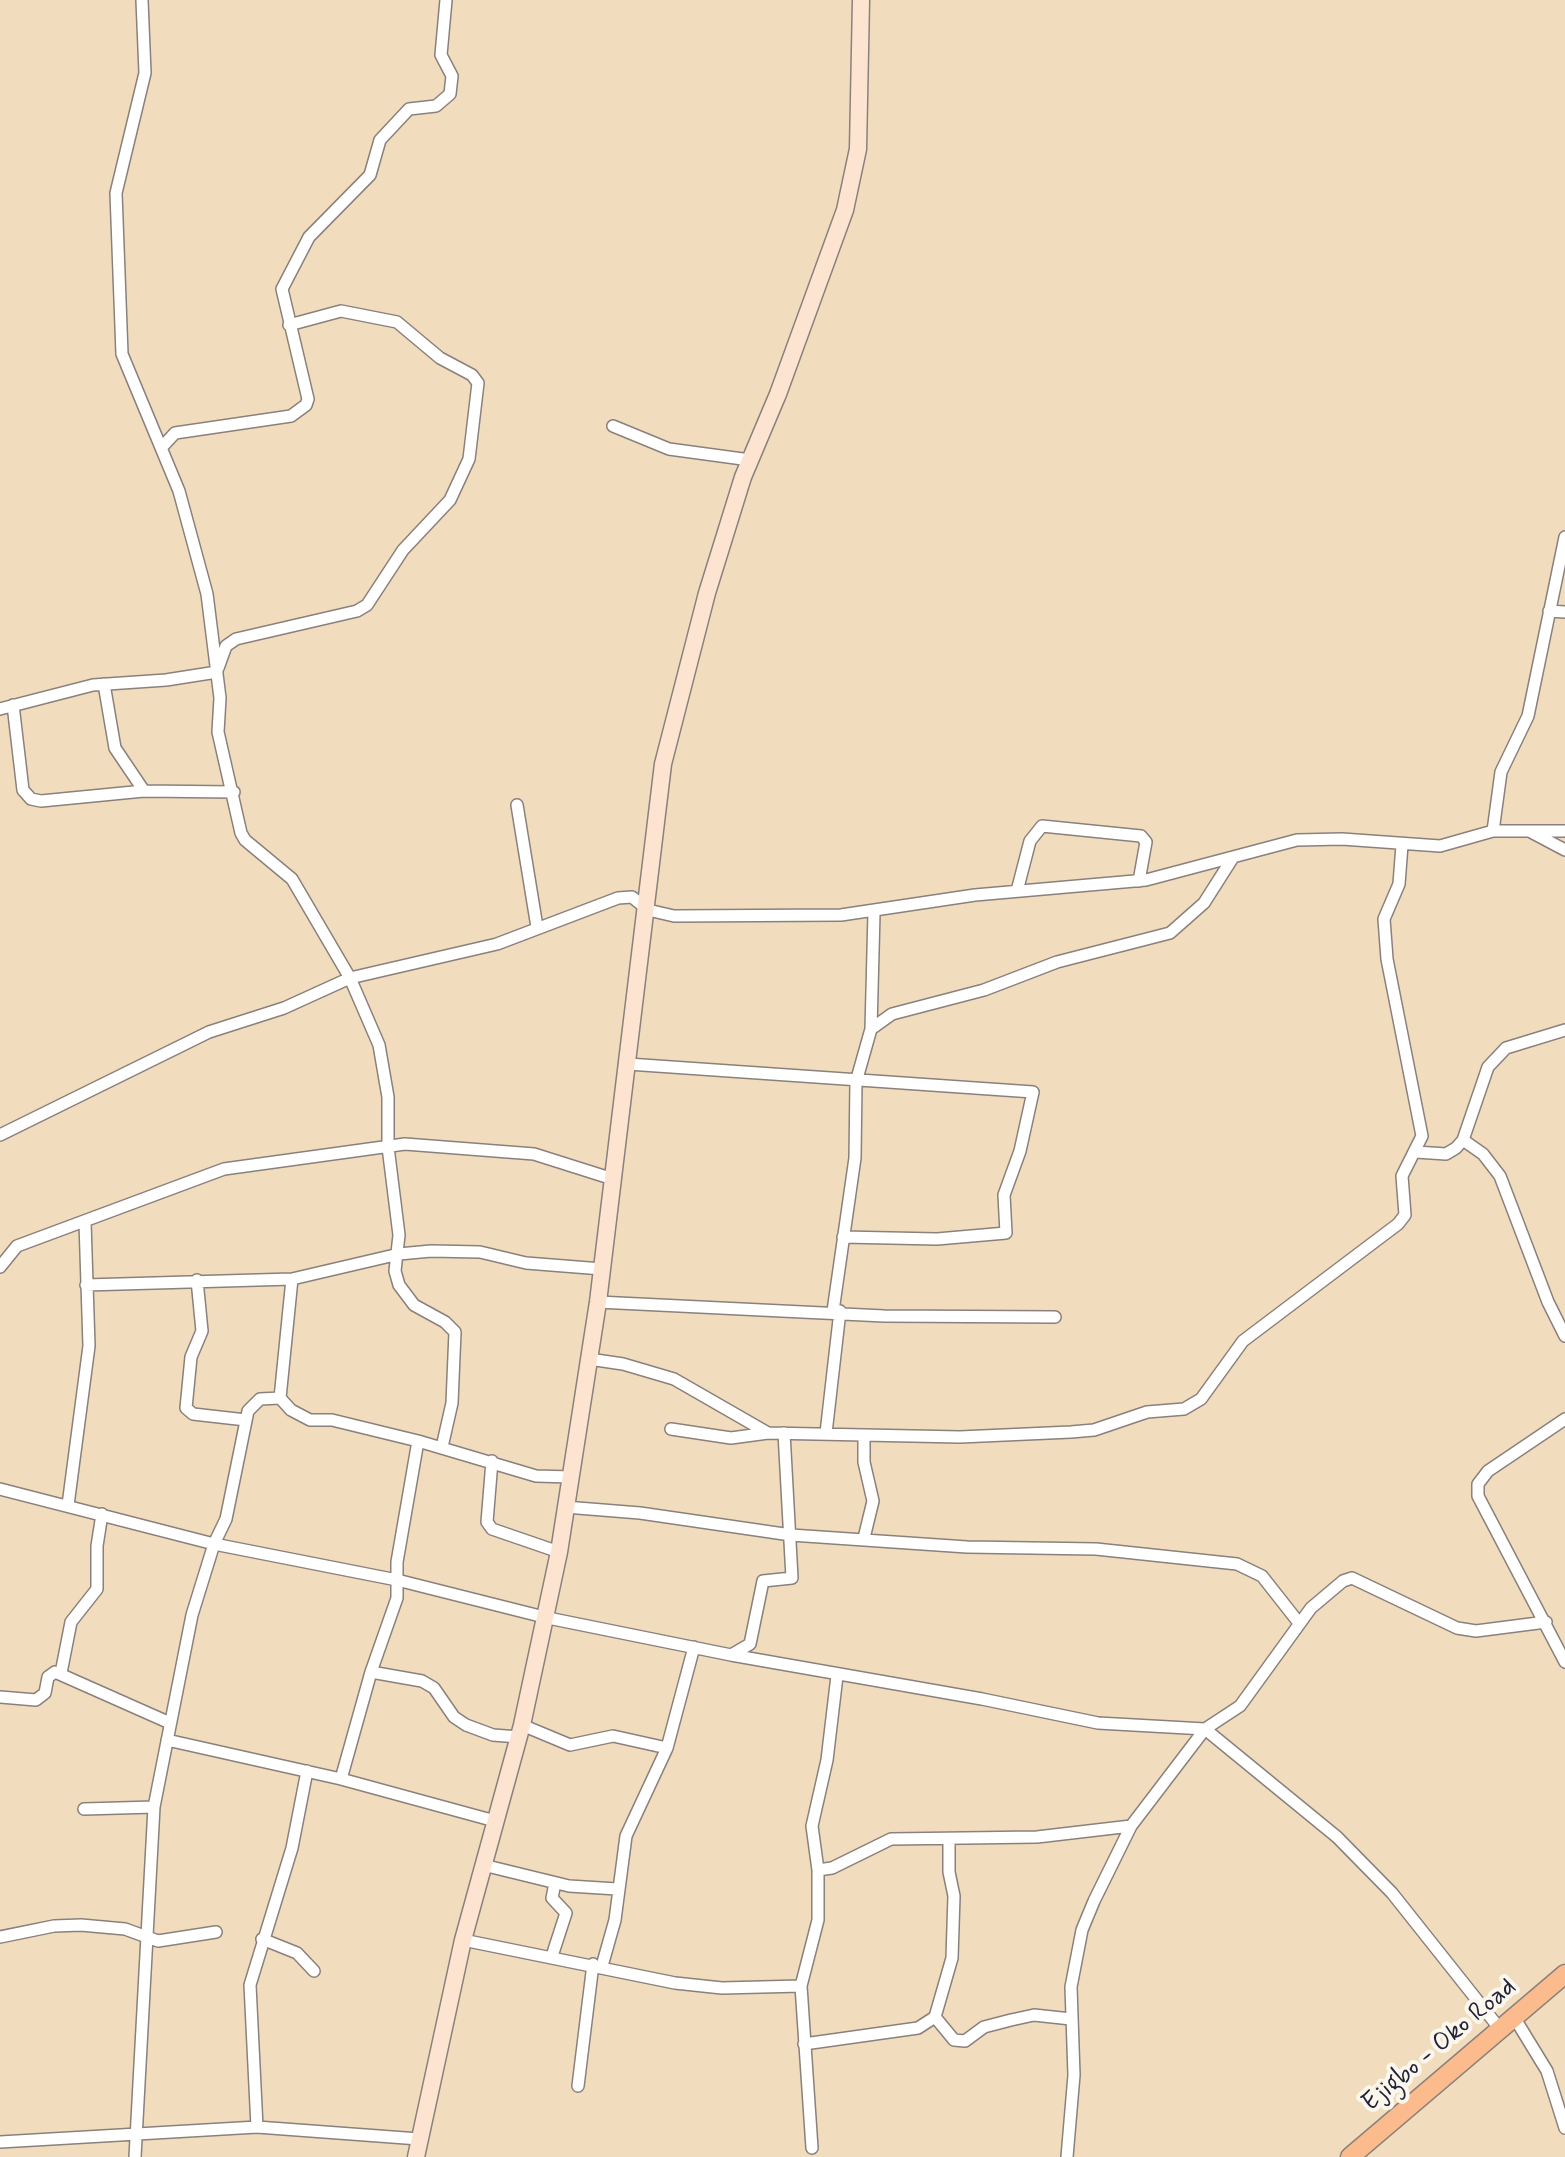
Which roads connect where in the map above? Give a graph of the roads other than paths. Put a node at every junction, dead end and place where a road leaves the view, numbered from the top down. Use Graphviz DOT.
graph roads {
  1 [pos="142,0"];
  2 [pos="446,0"];
  3 [pos="861,0"];
  4 [pos="289,325"];
  5 [pos="613,426"];
  6 [pos="162,447"];
  7 [pos="750,460"];
  8 [pos="1565,537"];
  9 [pos="1549,611"];
  10 [pos="1565,612"];
  11 [pos="217,672"];
  12 [pos="104,684"];
  13 [pos="13,705"];
  14 [pos="0,709"];
  15 [pos="144,791"];
  16 [pos="234,792"];
  17 [pos="517,805"];
  18 [pos="1493,831"];
  19 [pos="1565,831"];
  20 [pos="1530,832"];
  21 [pos="1402,845"];
  22 [pos="1565,850"];
  23 [pos="1232,859"];
  24 [pos="1208,866"];
  25 [pos="1219,879"];
  26 [pos="1139,881"];
  27 [pos="1017,891"];
  28 [pos="648,910"];
  29 [pos="874,913"];
  30 [pos="537,927"];
  31 [pos="350,978"];
  32 [pos="871,1029"];
  33 [pos="1565,1030"];
  34 [pos="628,1064"];
  35 [pos="856,1082"];
  36 [pos="0,1135"];
  37 [pos="1463,1140"];
  38 [pos="388,1147"];
  39 [pos="1416,1152"];
  40 [pos="613,1179"];
  41 [pos="85,1222"];
  42 [pos="843,1237"];
  43 [pos="399,1254"];
  44 [pos="0,1267"];
  45 [pos="602,1269"];
  46 [pos="292,1279"];
  47 [pos="197,1280"];
  48 [pos="86,1285"];
  49 [pos="598,1302"];
  50 [pos="837,1311"];
  51 [pos="1055,1317"];
  52 [pos="1565,1336"];
  53 [pos="589,1359"];
  54 [pos="280,1398"];
  55 [pos="1565,1419"];
  56 [pos="246,1420"];
  57 [pos="671,1429"];
  58 [pos="768,1433"];
  59 [pos="784,1433"];
  60 [pos="826,1433"];
  61 [pos="864,1435"];
  62 [pos="418,1441"];
  63 [pos="442,1447"];
  64 [pos="492,1461"];
  65 [pos="571,1477"];
  66 [pos="0,1489"];
  67 [pos="68,1505"];
  68 [pos="565,1507"];
  69 [pos="102,1514"];
  70 [pos="787,1516"];
  71 [pos="775,1534"];
  72 [pos="791,1535"];
  73 [pos="864,1538"];
  74 [pos="214,1544"];
  75 [pos="559,1552"];
  76 [pos="397,1580"];
  77 [pos="548,1618"];
  78 [pos="1546,1622"];
  79 [pos="1299,1623"];
  80 [pos="694,1647"];
  81 [pos="731,1655"];
  82 [pos="1565,1662"];
  83 [pos="371,1672"];
  84 [pos="61,1673"];
  85 [pos="837,1676"];
  86 [pos="0,1697"];
  87 [pos="170,1723"];
  88 [pos="1205,1729"];
  89 [pos="520,1731"];
  90 [pos="167,1740"];
  91 [pos="667,1748"];
  92 [pos="307,1771"];
  93 [pos="341,1779"];
  94 [pos="154,1807"];
  95 [pos="84,1809"];
  96 [pos="495,1821"];
  97 [pos="1131,1826"];
  98 [pos="949,1839"];
  99 [pos="483,1865"];
  100 [pos="818,1870"];
  101 [pos="555,1883"];
  102 [pos="617,1889"];
  103 [pos="216,1932"];
  104 [pos="147,1936"];
  105 [pos="0,1937"];
  106 [pos="262,1939"];
  107 [pos="463,1940"];
  108 [pos="552,1956"];
  109 [pos="598,1965"];
  110 [pos="314,1971"];
  111 [pos="1565,1974"];
  112 [pos="801,1986"];
  113 [pos="935,2017"];
  114 [pos="1071,2019"];
  115 [pos="1507,2023"];
  116 [pos="804,2044"];
  117 [pos="578,2086"];
  118 [pos="257,2127"];
  119 [pos="1565,2128"];
  120 [pos="135,2135"];
  121 [pos="419,2139"];
  122 [pos="0,2142"];
  123 [pos="812,2148"];
  124 [pos="1359,2154"];
  125 [pos="135,2157"];
  126 [pos="416,2157"];
  127 [pos="1067,2157"];
  1 -- 6 [label="street"];
  2 -- 4 [label="street"];
  3 -- 7 [label="street"];
  4 -- 6 [label="street"];
  4 -- 11 [label="street"];
  5 -- 7 [label="street"];
  6 -- 11 [label="street"];
  7 -- 28 [label="street"];
  8 -- 9 [label="street"];
  9 -- 10 [label="street"];
  9 -- 18 [label="street"];
  11 -- 12 [label="street"];
  11 -- 16 [label="street"];
  12 -- 13 [label="street"];
  12 -- 15 [label="street"];
  13 -- 14 [label="street"];
  13 -- 15 [label="street"];
  15 -- 16 [label="street"];
  16 -- 31 [label="street"];
  17 -- 30 [label="street"];
  18 -- 20 [label="street"];
  18 -- 21 [label="street"];
  19 -- 20 [label="street"];
  20 -- 22 [label="street"];
  21 -- 23 [label="street"];
  21 -- 39 [label="street"];
  23 -- 24 [label="street"];
  23 -- 25 [label="street"];
  24 -- 25 [label="street"];
  24 -- 26 [label="street"];
  25 -- 32 [label="street"];
  26 -- 27 [label="street"];
  26 -- 27 [label="street"];
  27 -- 29 [label="street"];
  28 -- 29 [label="street"];
  28 -- 30 [label="street"];
  28 -- 34 [label="street"];
  29 -- 32 [label="street"];
  30 -- 31 [label="street"];
  31 -- 36 [label="street"];
  31 -- 38 [label="street"];
  32 -- 35 [label="street"];
  33 -- 37 [label="street"];
  34 -- 35 [label="street"];
  34 -- 40 [label="street"];
  35 -- 42 [label="street"];
  35 -- 42 [label="street"];
  37 -- 39 [label="street"];
  37 -- 52 [label="street"];
  38 -- 40 [label="street"];
  38 -- 41 [label="street"];
  38 -- 43 [label="street"];
  39 -- 61 [label="street"];
  40 -- 45 [label="street"];
  41 -- 44 [label="street"];
  41 -- 48 [label="street"];
  42 -- 50 [label="street"];
  43 -- 45 [label="street"];
  43 -- 46 [label="street"];
  43 -- 63 [label="street"];
  45 -- 49 [label="street"];
  46 -- 47 [label="street"];
  46 -- 54 [label="street"];
  47 -- 48 [label="street"];
  47 -- 56 [label="street"];
  48 -- 67 [label="street"];
  49 -- 50 [label="street"];
  49 -- 53 [label="street"];
  50 -- 51 [label="street"];
  50 -- 60 [label="street"];
  53 -- 58 [label="street"];
  53 -- 65 [label="street"];
  54 -- 56 [label="street"];
  54 -- 62 [label="street"];
  55 -- 78 [label="street"];
  56 -- 74 [label="street"];
  57 -- 58 [label="street"];
  58 -- 59 [label="street"];
  59 -- 60 [label="street"];
  59 -- 70 [label="street"];
  60 -- 61 [label="street"];
  61 -- 73 [label="street"];
  62 -- 63 [label="street"];
  62 -- 76 [label="street"];
  63 -- 64 [label="street"];
  64 -- 65 [label="street"];
  64 -- 75 [label="street"];
  65 -- 68 [label="street"];
  66 -- 67 [label="street"];
  67 -- 69 [label="street"];
  68 -- 71 [label="street"];
  68 -- 75 [label="street"];
  69 -- 74 [label="street"];
  69 -- 84 [label="street"];
  70 -- 71 [label="street"];
  70 -- 72 [label="street"];
  71 -- 72 [label="street"];
  72 -- 73 [label="street"];
  72 -- 81 [label="street"];
  73 -- 79 [label="street"];
  74 -- 76 [label="street"];
  74 -- 87 [label="street"];
  75 -- 77 [label="street"];
  76 -- 77 [label="street"];
  76 -- 83 [label="street"];
  77 -- 80 [label="street"];
  77 -- 89 [label="street"];
  78 -- 79 [label="street"];
  78 -- 82 [label="street"];
  79 -- 88 [label="street"];
  80 -- 81 [label="street"];
  80 -- 91 [label="street"];
  81 -- 85 [label="street"];
  83 -- 89 [label="street"];
  83 -- 93 [label="street"];
  84 -- 86 [label="street"];
  84 -- 87 [label="street"];
  85 -- 88 [label="street"];
  85 -- 100 [label="street"];
  87 -- 90 [label="street"];
  88 -- 97 [label="street"];
  88 -- 115 [label="street"];
  89 -- 91 [label="street"];
  89 -- 96 [label="street"];
  90 -- 92 [label="street"];
  90 -- 94 [label="street"];
  91 -- 102 [label="street"];
  92 -- 93 [label="street"];
  92 -- 106 [label="street"];
  93 -- 96 [label="street"];
  94 -- 95 [label="street"];
  94 -- 104 [label="street"];
  96 -- 99 [label="street"];
  97 -- 98 [label="street"];
  97 -- 114 [label="street"];
  98 -- 100 [label="street"];
  98 -- 113 [label="street"];
  99 -- 101 [label="street"];
  99 -- 107 [label="street"];
  100 -- 112 [label="street"];
  101 -- 102 [label="street"];
  101 -- 108 [label="street"];
  102 -- 109 [label="street"];
  103 -- 104 [label="street"];
  104 -- 105 [label="street"];
  104 -- 120 [label="street"];
  106 -- 110 [label="street"];
  106 -- 118 [label="street"];
  107 -- 108 [label="street"];
  107 -- 121 [label="street"];
  108 -- 109 [label="street"];
  109 -- 112 [label="street"];
  109 -- 117 [label="street"];
  111 -- 115 [label="main road, Ejigbo - Oko Road"];
  112 -- 116 [label="street"];
  113 -- 114 [label="street"];
  113 -- 116 [label="street"];
  114 -- 127 [label="street"];
  115 -- 119 [label="street"];
  115 -- 124 [label="main road, Ejigbo - Oko Road"];
  116 -- 123 [label="street"];
  118 -- 120 [label="street"];
  118 -- 121 [label="street"];
  120 -- 122 [label="street"];
  120 -- 125 [label="street"];
  121 -- 126 [label="street"];
}
